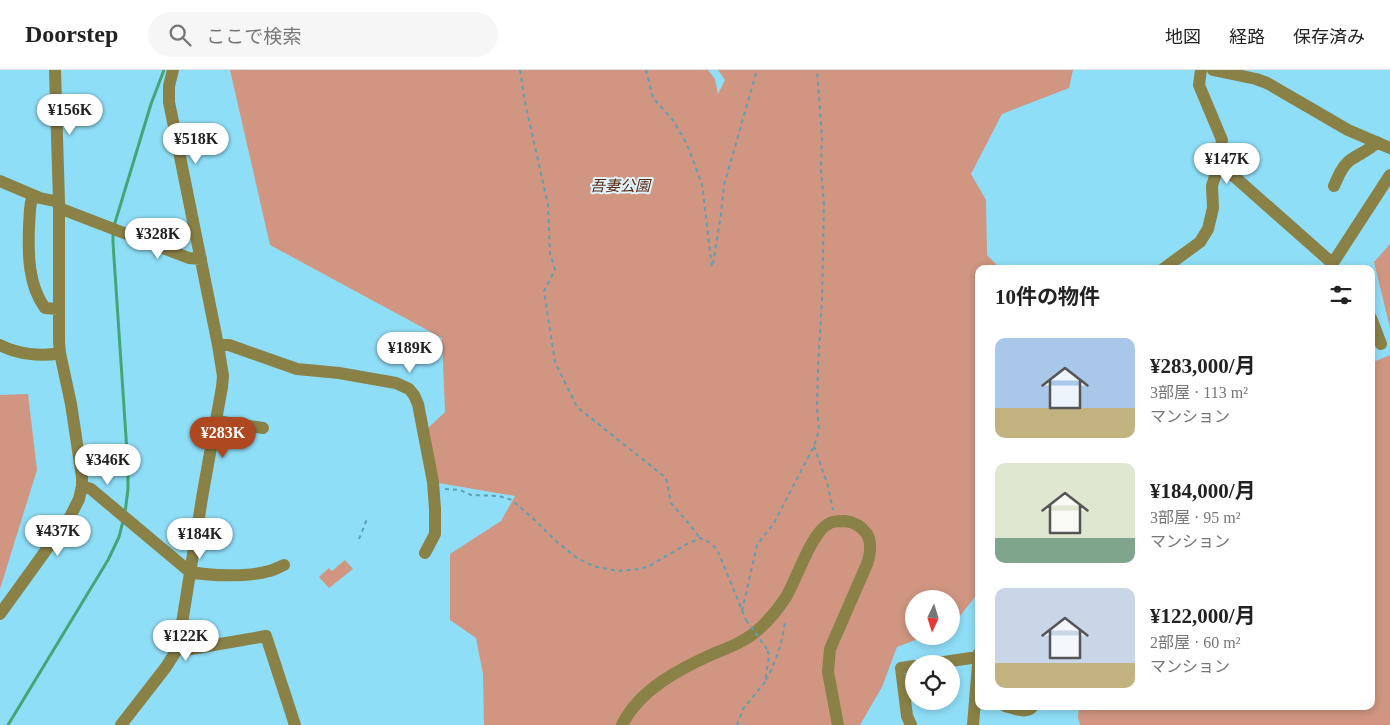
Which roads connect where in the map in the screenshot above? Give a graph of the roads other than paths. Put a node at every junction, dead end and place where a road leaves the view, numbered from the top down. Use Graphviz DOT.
graph roads {
  1 [pos="55,70"];
  2 [pos="172,70"];
  3 [pos="1201,70"];
  4 [pos="1212,70"];
  5 [pos="1377,142"];
  6 [pos="1390,148"];
  7 [pos="1219,163"];
  8 [pos="1390,175"];
  9 [pos="0,181"];
  10 [pos="1334,186"];
  11 [pos="33,195"];
  12 [pos="59,205"];
  13 [pos="201,259"];
  14 [pos="1168,265"];
  15 [pos="1330,265"];
  16 [pos="1332,265"];
  17 [pos="58,309"];
  18 [pos="1375,330"];
  19 [pos="1380,344"];
  20 [pos="0,345"];
  21 [pos="218,345"];
  22 [pos="60,353"];
  23 [pos="216,421"];
  24 [pos="263,428"];
  25 [pos="82,486"];
  26 [pos="425,553"];
  27 [pos="284,565"];
  28 [pos="190,572"];
  29 [pos="0,614"];
  30 [pos="178,648"];
  31 [pos="975,656"];
  32 [pos="960,658"];
  33 [pos="905,667"];
  34 [pos="905,700"];
  35 [pos="906,710"];
  36 [pos="976,710"];
  37 [pos="1018,710"];
  38 [pos="1030,710"];
  39 [pos="121,725"];
  40 [pos="295,725"];
  41 [pos="622,725"];
  42 [pos="838,725"];
  43 [pos="911,725"];
  44 [pos="973,725"];
  1 -- 12 [label="street"];
  2 -- 13 [label="street"];
  3 -- 7 [label="street"];
  4 -- 5 [label="street"];
  5 -- 6 [label="street"];
  5 -- 10 [label="street"];
  7 -- 14 [label="street"];
  7 -- 15 [label="street"];
  8 -- 16 [label="street"];
  9 -- 11 [label="street"];
  11 -- 12 [label="street"];
  11 -- 17 [label="street"];
  12 -- 13 [label="street"];
  12 -- 17 [label="street"];
  13 -- 21 [label="street"];
  17 -- 22 [label="street"];
  18 -- 19 [label="street"];
  20 -- 22 [label="street"];
  21 -- 23 [label="street"];
  21 -- 26 [label="street"];
  22 -- 25 [label="street"];
  23 -- 24 [label="street"];
  23 -- 28 [label="street"];
  25 -- 28 [label="street"];
  25 -- 29 [label="street"];
  27 -- 28 [label="street"];
  28 -- 30 [label="street"];
  30 -- 39 [label="street"];
  30 -- 40 [label="street"];
  31 -- 32 [label="street"];
  33 -- 34 [label="street"];
  35 -- 43 [label="street"];
  36 -- 44 [label="street"];
  37 -- 38 [label="street"];
  41 -- 42 [label="street"];
}
